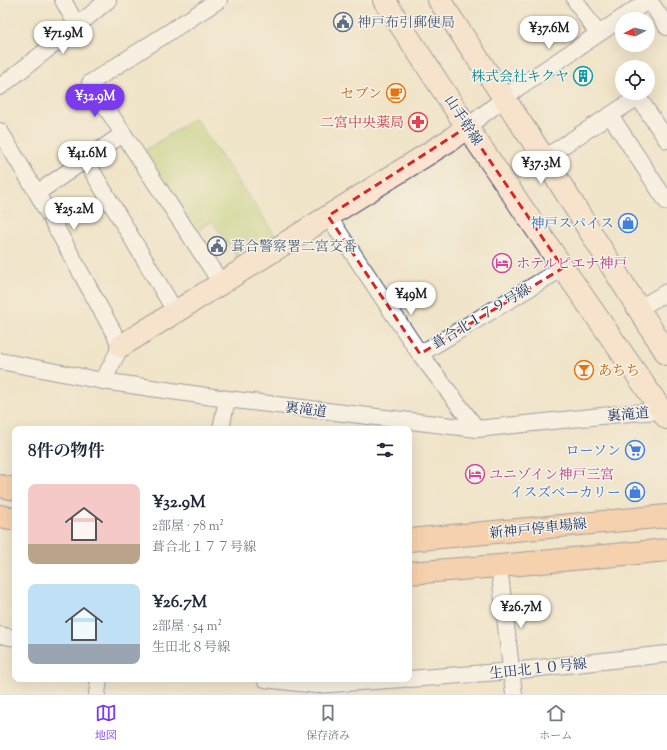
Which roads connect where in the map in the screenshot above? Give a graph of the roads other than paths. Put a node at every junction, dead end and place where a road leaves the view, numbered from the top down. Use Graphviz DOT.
graph roads {
  1 [pos="63,0"];
  2 [pos="108,0"];
  3 [pos="219,0"];
  4 [pos="384,0"];
  5 [pos="438,0"];
  6 [pos="575,0"];
  7 [pos="649,0"];
  8 [pos="77,26"];
  9 [pos="667,27"];
  10 [pos="598,34"];
  11 [pos="0,87"];
  12 [pos="505,99"];
  13 [pos="610,115"];
  14 [pos="467,127"];
  15 [pos="0,131"];
  16 [pos="123,134"];
  17 [pos="667,140"];
  18 [pos="544,158"];
  19 [pos="85,159"];
  20 [pos="37,193"];
  21 [pos="667,202"];
  22 [pos="328,216"];
  23 [pos="563,268"];
  24 [pos="221,283"];
  25 [pos="667,292"];
  26 [pos="638,309"];
  27 [pos="175,311"];
  28 [pos="121,346"];
  29 [pos="420,354"];
  30 [pos="667,354"];
  31 [pos="0,361"];
  32 [pos="103,381"];
  33 [pos="227,399"];
  34 [pos="665,415"];
  35 [pos="222,426"];
  36 [pos="477,429"];
  37 [pos="0,486"];
  38 [pos="12,488"];
  39 [pos="0,516"];
  40 [pos="667,516"];
  41 [pos="12,518"];
  42 [pos="412,540"];
  43 [pos="667,550"];
  44 [pos="499,566"];
  45 [pos="412,573"];
  46 [pos="0,635"];
  47 [pos="12,637"];
  48 [pos="667,654"];
  49 [pos="512,671"];
  50 [pos="412,679"];
  51 [pos="99,682"];
  52 [pos="97,694"];
  53 [pos="514,694"];
  1 -- 8 [label="street"];
  2 -- 8 [label="street"];
  3 -- 16 [label="street"];
  4 -- 14 [label="street, 山手幹線"];
  5 -- 12 [label="street"];
  6 -- 10 [label="street"];
  7 -- 9 [label="street"];
  7 -- 10 [label="street"];
  8 -- 11 [label="street"];
  10 -- 12 [label="street"];
  12 -- 14 [label="street"];
  12 -- 18 [label="street"];
  13 -- 17 [label="street"];
  13 -- 18 [label="street"];
  13 -- 21 [label="street"];
  14 -- 22 [label="street"];
  14 -- 23 [label="street, 山手幹線"];
  15 -- 20 [label="street"];
  16 -- 19 [label="street"];
  16 -- 24 [label="street"];
  18 -- 26 [label="street"];
  19 -- 20 [label="street"];
  19 -- 27 [label="street"];
  20 -- 28 [label="street"];
  22 -- 24 [label="street"];
  22 -- 29 [label="street"];
  23 -- 29 [label="street, 葺合北１７９号線"];
  23 -- 34 [label="street, 山手幹線"];
  24 -- 27 [label="street"];
  25 -- 26 [label="street"];
  26 -- 30 [label="street"];
  27 -- 28 [label="street"];
  28 -- 32 [label="street"];
  29 -- 36 [label="street"];
  31 -- 32 [label="street, 裏滝道"];
  32 -- 33 [label="street, 裏滝道"];
  33 -- 35 [label="street"];
  33 -- 36 [label="street, 裏滝道"];
  34 -- 36 [label="street, 裏滝道"];
  37 -- 38 [label="main road"];
  39 -- 41 [label="main road"];
  40 -- 42 [label="main road, 新神戸停車場線"];
  43 -- 44 [label="main road"];
  44 -- 45 [label="main road"];
  44 -- 49 [label="street"];
  46 -- 47 [label="street"];
  48 -- 49 [label="street, 生田北１０号線"];
  49 -- 50 [label="street, 生田北１０号線"];
  49 -- 53 [label="street"];
  51 -- 52 [label="street"];
}
